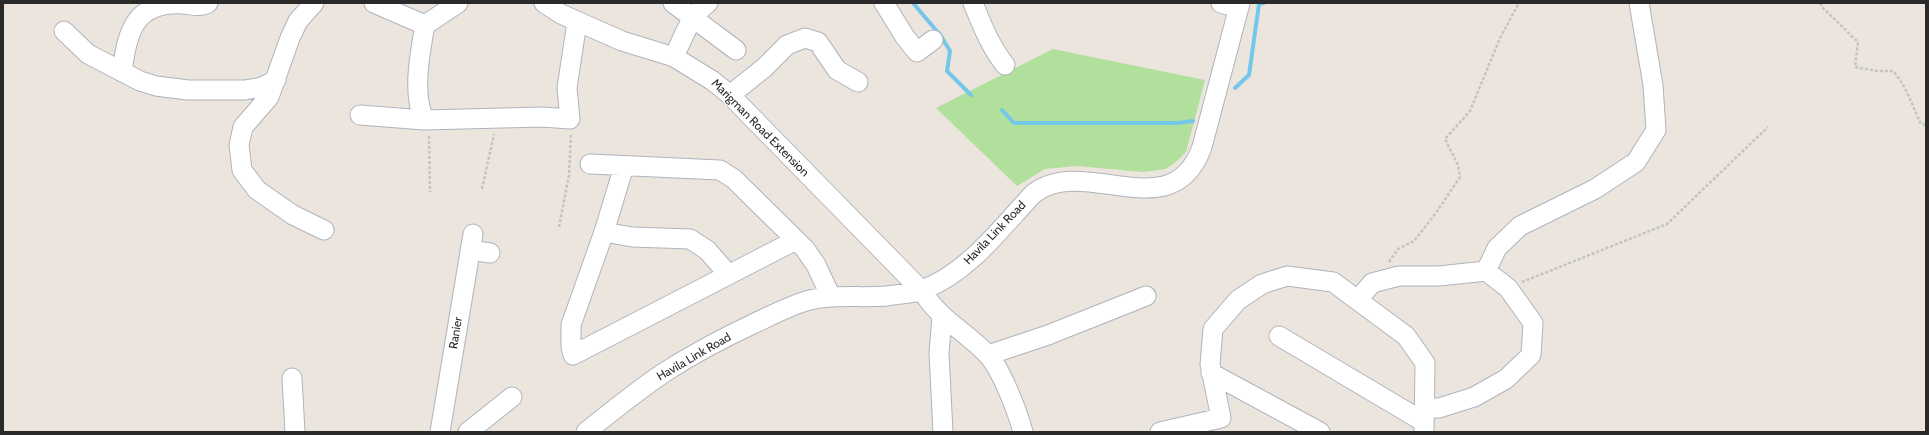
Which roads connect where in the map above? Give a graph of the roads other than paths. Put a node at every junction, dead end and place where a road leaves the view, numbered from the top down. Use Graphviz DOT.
graph roads {
  1 [pos="208,3"];
  2 [pos="314,3"];
  3 [pos="374,3"];
  4 [pos="458,3"];
  5 [pos="544,3"];
  6 [pos="673,3"];
  7 [pos="708,3"];
  8 [pos="884,3"];
  9 [pos="973,3"];
  10 [pos="1221,3"];
  11 [pos="1639,3"];
  12 [pos="1240,6"];
  13 [pos="693,18"];
  14 [pos="577,22"];
  15 [pos="425,25"];
  16 [pos="64,31"];
  17 [pos="933,40"];
  18 [pos="736,50"];
  19 [pos="674,56"];
  20 [pos="1005,65"];
  21 [pos="122,72"];
  22 [pos="276,80"];
  23 [pos="858,82"];
  24 [pos="730,95"];
  25 [pos="360,115"];
  26 [pos="427,119"];
  27 [pos="590,164"];
  28 [pos="624,166"];
  29 [pos="324,230"];
  30 [pos="604,232"];
  31 [pos="796,240"];
  32 [pos="490,253"];
  33 [pos="1486,271"];
  34 [pos="728,274"];
  35 [pos="922,291"];
  36 [pos="1146,296"];
  37 [pos="831,297"];
  38 [pos="1358,300"];
  39 [pos="942,317"];
  40 [pos="1279,336"];
  41 [pos="988,355"];
  42 [pos="1211,373"];
  43 [pos="288,390"];
  44 [pos="512,397"];
  45 [pos="1424,421"];
  46 [pos="1221,425"];
  47 [pos="295,432"];
  48 [pos="440,432"];
  49 [pos="468,432"];
  50 [pos="586,432"];
  51 [pos="943,432"];
  52 [pos="1023,432"];
  53 [pos="1160,432"];
  54 [pos="1320,432"];
  1 -- 21 [label="street"];
  2 -- 22 [label="street"];
  3 -- 15 [label="street"];
  4 -- 15 [label="street"];
  5 -- 14 [label="street, Marigman Road Extension"];
  6 -- 13 [label="street"];
  7 -- 13 [label="street"];
  8 -- 17 [label="street"];
  9 -- 20 [label="street"];
  10 -- 12 [label="street"];
  11 -- 33 [label="street"];
  12 -- 35 [label="street, Havila Link Road"];
  13 -- 18 [label="street"];
  13 -- 19 [label="street"];
  14 -- 19 [label="street, Marigman Road Extension"];
  14 -- 26 [label="street"];
  15 -- 26 [label="street"];
  16 -- 21 [label="street"];
  19 -- 24 [label="street, Marigman Road Extension"];
  21 -- 22 [label="street"];
  22 -- 29 [label="street"];
  23 -- 24 [label="street"];
  24 -- 35 [label="street, Marigman Road Extension"];
  25 -- 26 [label="street"];
  27 -- 28 [label="street"];
  28 -- 30 [label="street"];
  28 -- 31 [label="street"];
  30 -- 34 [label="street"];
  30 -- 34 [label="street"];
  31 -- 34 [label="street"];
  31 -- 37 [label="street"];
  32 -- 48 [label="street, Ranier"];
  33 -- 38 [label="street"];
  33 -- 45 [label="street"];
  35 -- 37 [label="street, Havila Link Road"];
  35 -- 39 [label="street, Marigman Road Extension"];
  36 -- 41 [label="street"];
  37 -- 50 [label="street, Havila Link Road"];
  38 -- 42 [label="street"];
  38 -- 45 [label="street"];
  39 -- 41 [label="street, Marigman Road Extension"];
  39 -- 51 [label="street"];
  40 -- 45 [label="street"];
  41 -- 52 [label="street"];
  42 -- 46 [label="street"];
  42 -- 54 [label="street"];
  43 -- 47 [label="street"];
  44 -- 49 [label="street"];
  46 -- 53 [label="street"];
}
